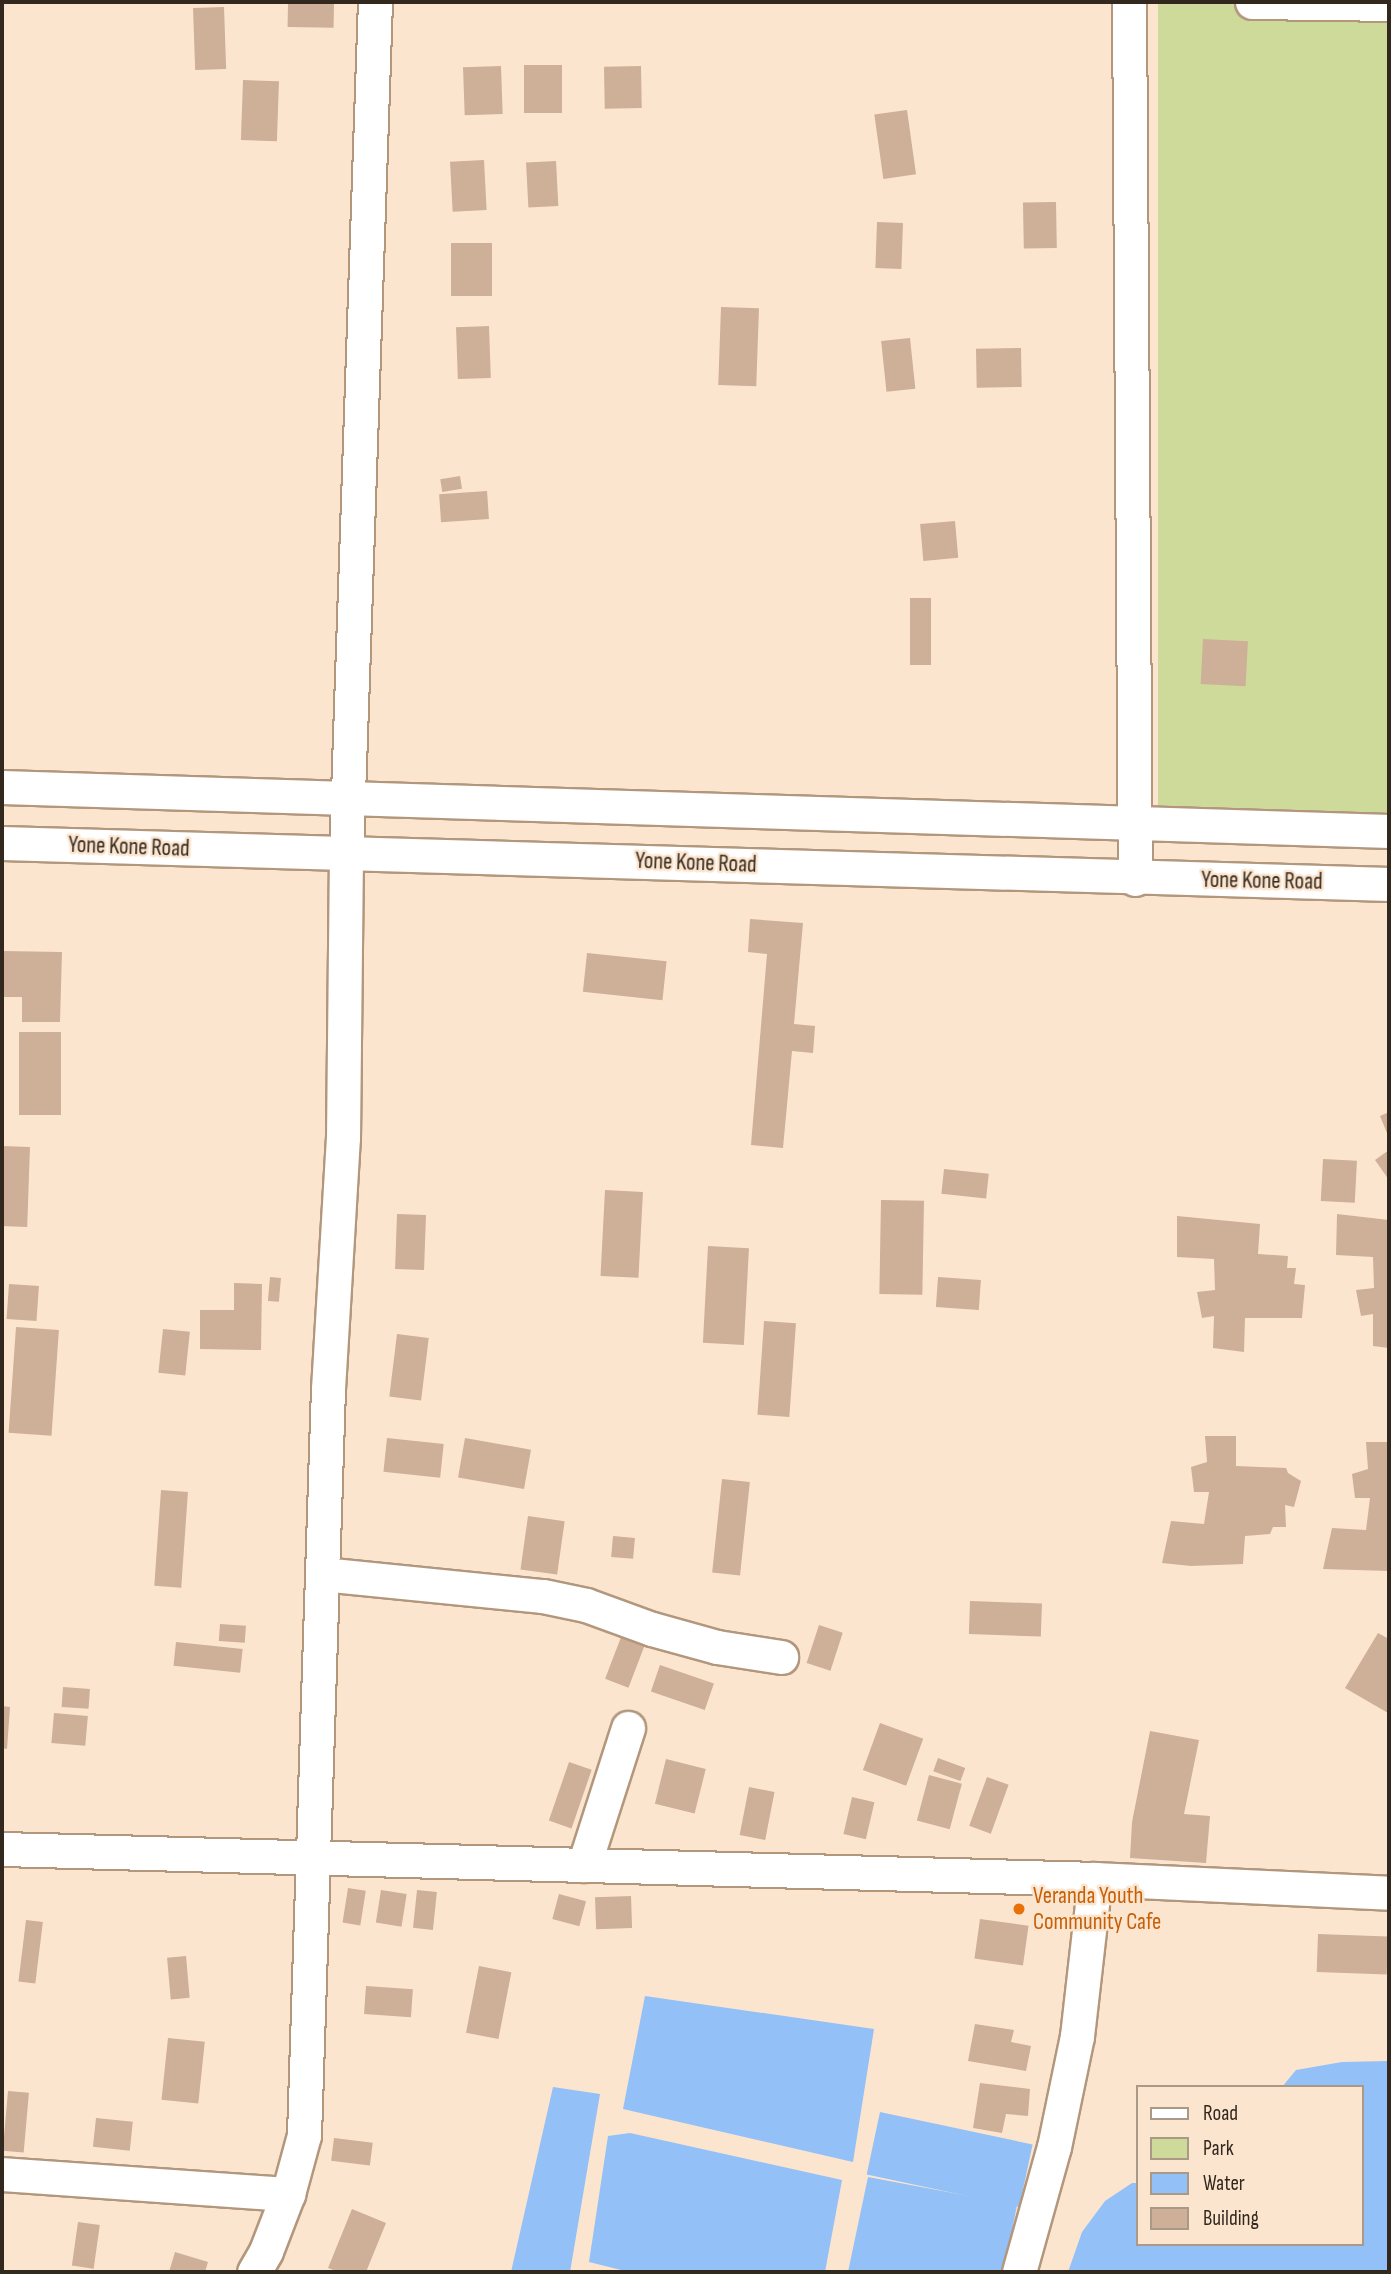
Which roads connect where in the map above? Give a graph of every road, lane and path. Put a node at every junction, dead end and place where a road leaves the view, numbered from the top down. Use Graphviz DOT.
graph roads {
  1 [pos="375,2"];
  2 [pos="1129,2"];
  3 [pos="1252,2"];
  4 [pos="1389,4"];
  5 [pos="2,787"];
  6 [pos="348,799"];
  7 [pos="658,809"];
  8 [pos="1137,824"];
  9 [pos="1389,831"];
  10 [pos="2,843"];
  11 [pos="346,853"];
  12 [pos="654,862"];
  13 [pos="1135,878"];
  14 [pos="1389,884"];
  15 [pos="322,1574"];
  16 [pos="781,1657"];
  17 [pos="628,1728"];
  18 [pos="2,1849"];
  19 [pos="313,1857"];
  20 [pos="583,1864"];
  21 [pos="1095,1879"];
  22 [pos="1389,1893"];
  23 [pos="2,2174"];
  24 [pos="288,2194"];
  25 [pos="254,2272"];
  26 [pos="1019,2272"];
  1 -- 6 [label="street"];
  2 -- 8 [label="street"];
  3 -- 4 [label="street"];
  5 -- 6 [label="street"];
  6 -- 7 [label="street"];
  6 -- 11 [label="street"];
  7 -- 8 [label="street"];
  7 -- 12 [label="street"];
  8 -- 9 [label="street"];
  8 -- 13 [label="street"];
  10 -- 11 [label="street, Yone Kone Road"];
  11 -- 12 [label="street, Yone Kone Road"];
  11 -- 15 [label="street"];
  12 -- 13 [label="street, Yone Kone Road"];
  13 -- 14 [label="street, Yone Kone Road"];
  15 -- 16 [label="street"];
  15 -- 19 [label="street"];
  17 -- 20 [label="street"];
  18 -- 19 [label="street"];
  19 -- 20 [label="street"];
  19 -- 24 [label="street"];
  20 -- 21 [label="street"];
  21 -- 22 [label="street"];
  21 -- 26 [label="street"];
  23 -- 24 [label="street"];
  24 -- 25 [label="street"];
}
